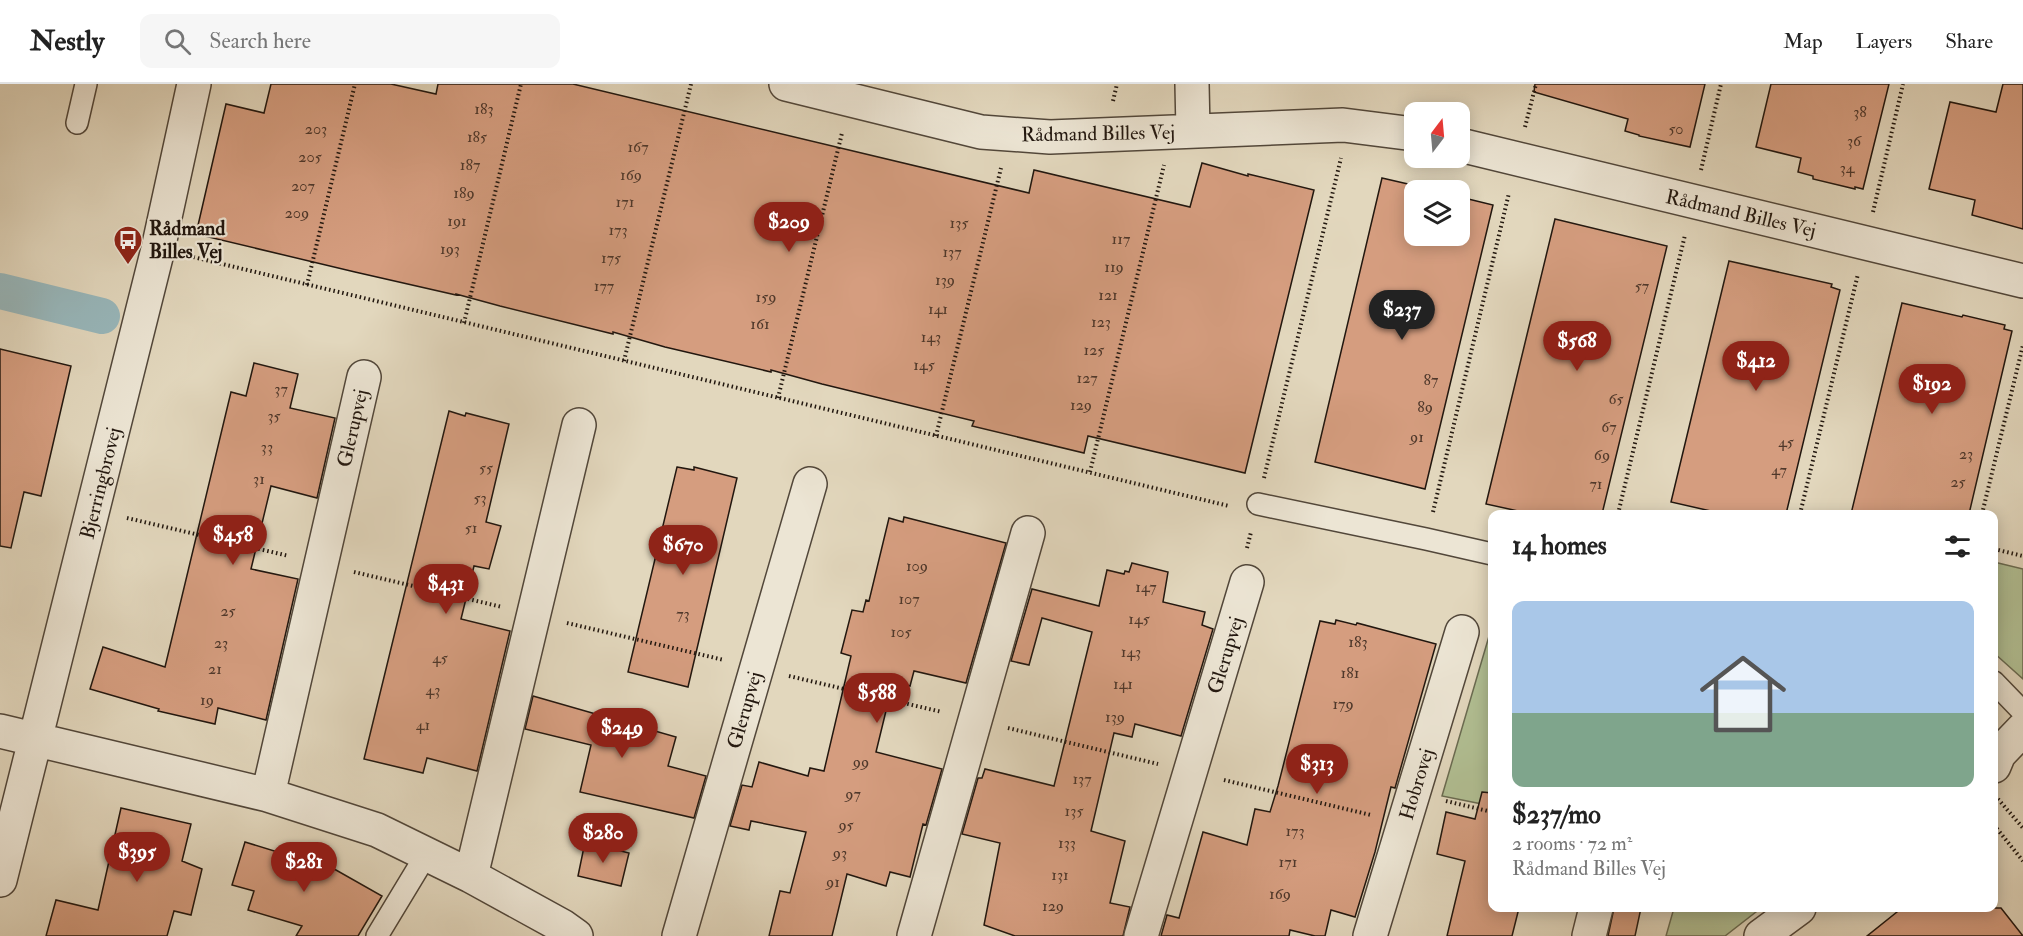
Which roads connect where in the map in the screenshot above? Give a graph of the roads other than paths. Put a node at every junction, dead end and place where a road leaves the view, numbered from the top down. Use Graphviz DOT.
graph roads {
  1 [pos="86,84"];
  2 [pos="194,84"];
  3 [pos="786,84"];
  4 [pos="1192,84"];
  5 [pos="77,123"];
  6 [pos="1183,131"];
  7 [pos="1404,134"];
  8 [pos="1470,147"];
  9 [pos="2023,281"];
  10 [pos="364,377"];
  11 [pos="579,425"];
  12 [pos="810,484"];
  13 [pos="1258,504"];
  14 [pos="1028,533"];
  15 [pos="1488,553"];
  16 [pos="1247,582"];
  17 [pos="1462,632"];
  18 [pos="1998,686"];
  19 [pos="2023,712"];
  20 [pos="2023,729"];
  21 [pos="0,731"];
  22 [pos="36,739"];
  23 [pos="1998,756"];
  24 [pos="268,795"];
  25 [pos="426,855"];
  26 [pos="471,876"];
  27 [pos="0,880"];
  28 [pos="1595,912"];
  29 [pos="1794,912"];
  30 [pos="377,936"];
  31 [pos="576,936"];
  32 [pos="679,936"];
  33 [pos="914,936"];
  34 [pos="1142,936"];
  35 [pos="1370,936"];
  36 [pos="1589,936"];
  37 [pos="1761,936"];
  1 -- 5 [label="lane"];
  2 -- 22 [label="street, Bjerringbrovej"];
  3 -- 6 [label="street, Rådmand Billes Vej"];
  4 -- 6 [label="street"];
  6 -- 7 [label="street, Rådmand Billes Vej"];
  8 -- 9 [label="street, Rådmand Billes Vej"];
  10 -- 24 [label="street, Glerupvej"];
  11 -- 26 [label="street"];
  12 -- 32 [label="street, Glerupvej"];
  13 -- 15 [label="lane"];
  14 -- 33 [label="street"];
  16 -- 34 [label="street, Glerupvej"];
  17 -- 35 [label="street, Hobrovej"];
  18 -- 19 [label="lane"];
  20 -- 23 [label="street"];
  21 -- 22 [label="street"];
  22 -- 24 [label="street"];
  22 -- 27 [label="street, Bjerringbrovej"];
  24 -- 25 [label="street"];
  25 -- 26 [label="street"];
  25 -- 30 [label="lane"];
  26 -- 31 [label="street"];
  28 -- 36 [label="street"];
  29 -- 37 [label="street"];
}
